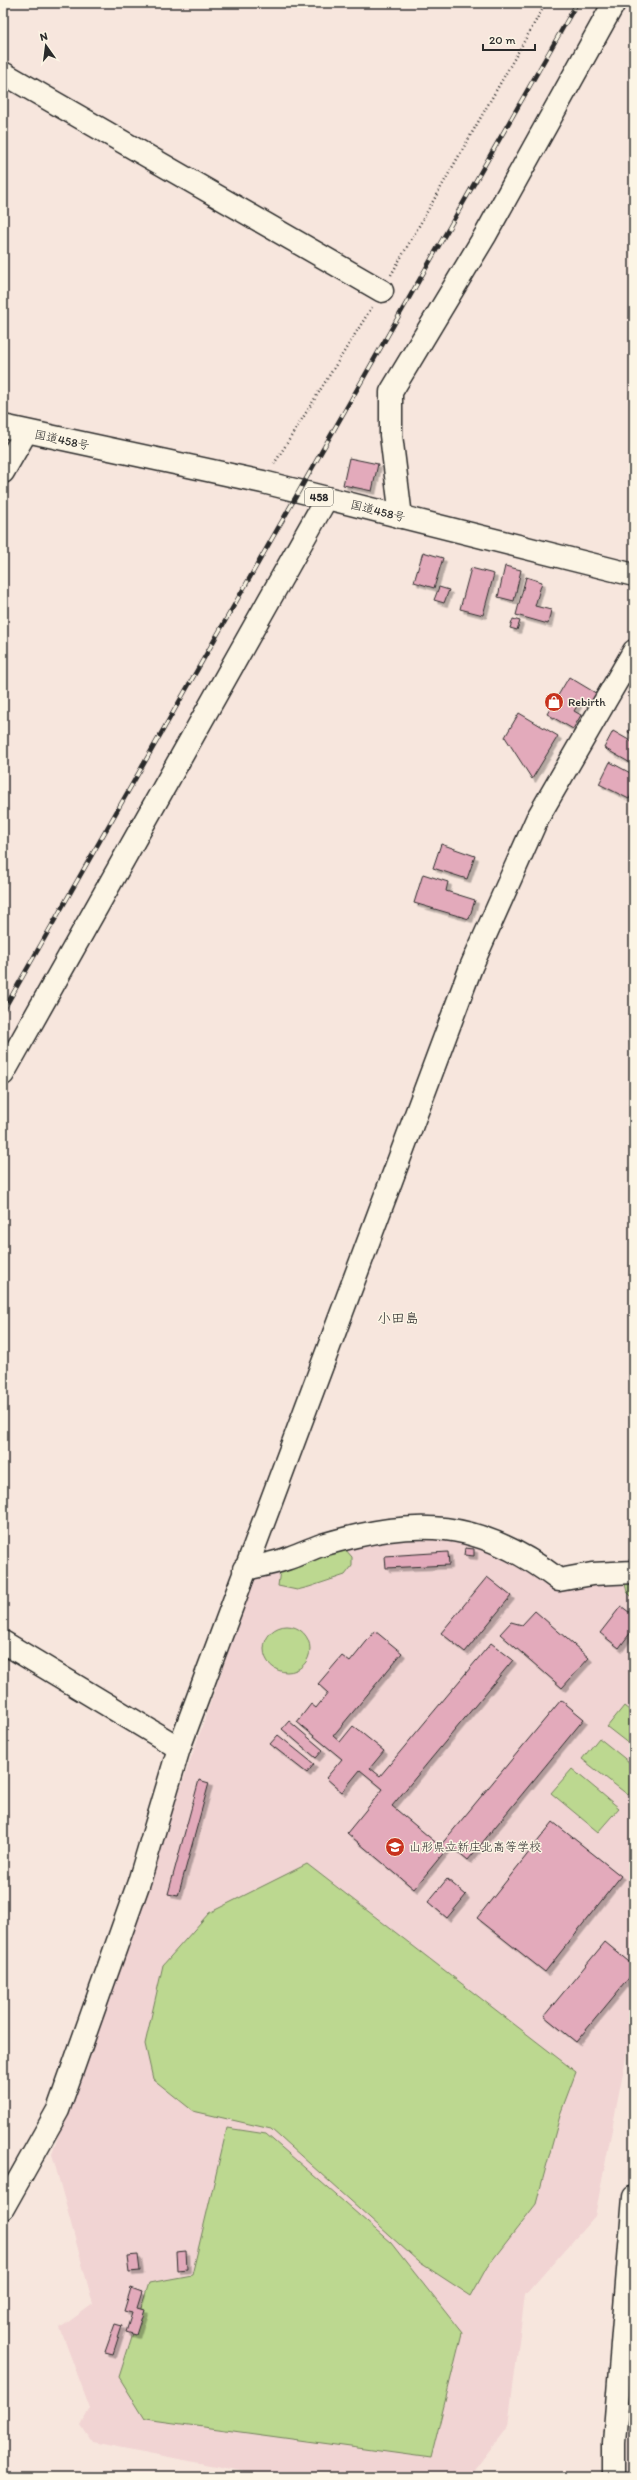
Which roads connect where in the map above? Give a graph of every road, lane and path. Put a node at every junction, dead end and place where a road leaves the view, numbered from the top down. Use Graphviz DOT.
graph roads {
  1 [pos="546,3"];
  2 [pos="614,3"];
  3 [pos="3,73"];
  4 [pos="382,291"];
  5 [pos="3,426"];
  6 [pos="26,432"];
  7 [pos="3,472"];
  8 [pos="263,482"];
  9 [pos="326,499"];
  10 [pos="401,517"];
  11 [pos="634,575"];
  12 [pos="634,651"];
  13 [pos="3,1074"];
  14 [pos="244,1569"];
  15 [pos="634,1572"];
  16 [pos="3,1642"];
  17 [pos="179,1748"];
  18 [pos="633,2202"];
  19 [pos="3,2208"];
  20 [pos="614,2477"];
  1 -- 4 [label="path"];
  2 -- 10 [label="main road"];
  3 -- 4 [label="main road"];
  4 -- 8 [label="path"];
  5 -- 6 [label="main road, 国道458号 / 458"];
  6 -- 7 [label="main road"];
  6 -- 8 [label="main road, 国道458号 / 458"];
  8 -- 9 [label="main road, 国道458号 / 458"];
  9 -- 10 [label="main road, 国道458号 / 458"];
  9 -- 13 [label="main road"];
  10 -- 11 [label="main road, 国道458号 / 458"];
  12 -- 14 [label="main road"];
  14 -- 15 [label="main road"];
  14 -- 17 [label="main road"];
  16 -- 17 [label="main road"];
  17 -- 19 [label="main road"];
  18 -- 20 [label="main road"];
}
